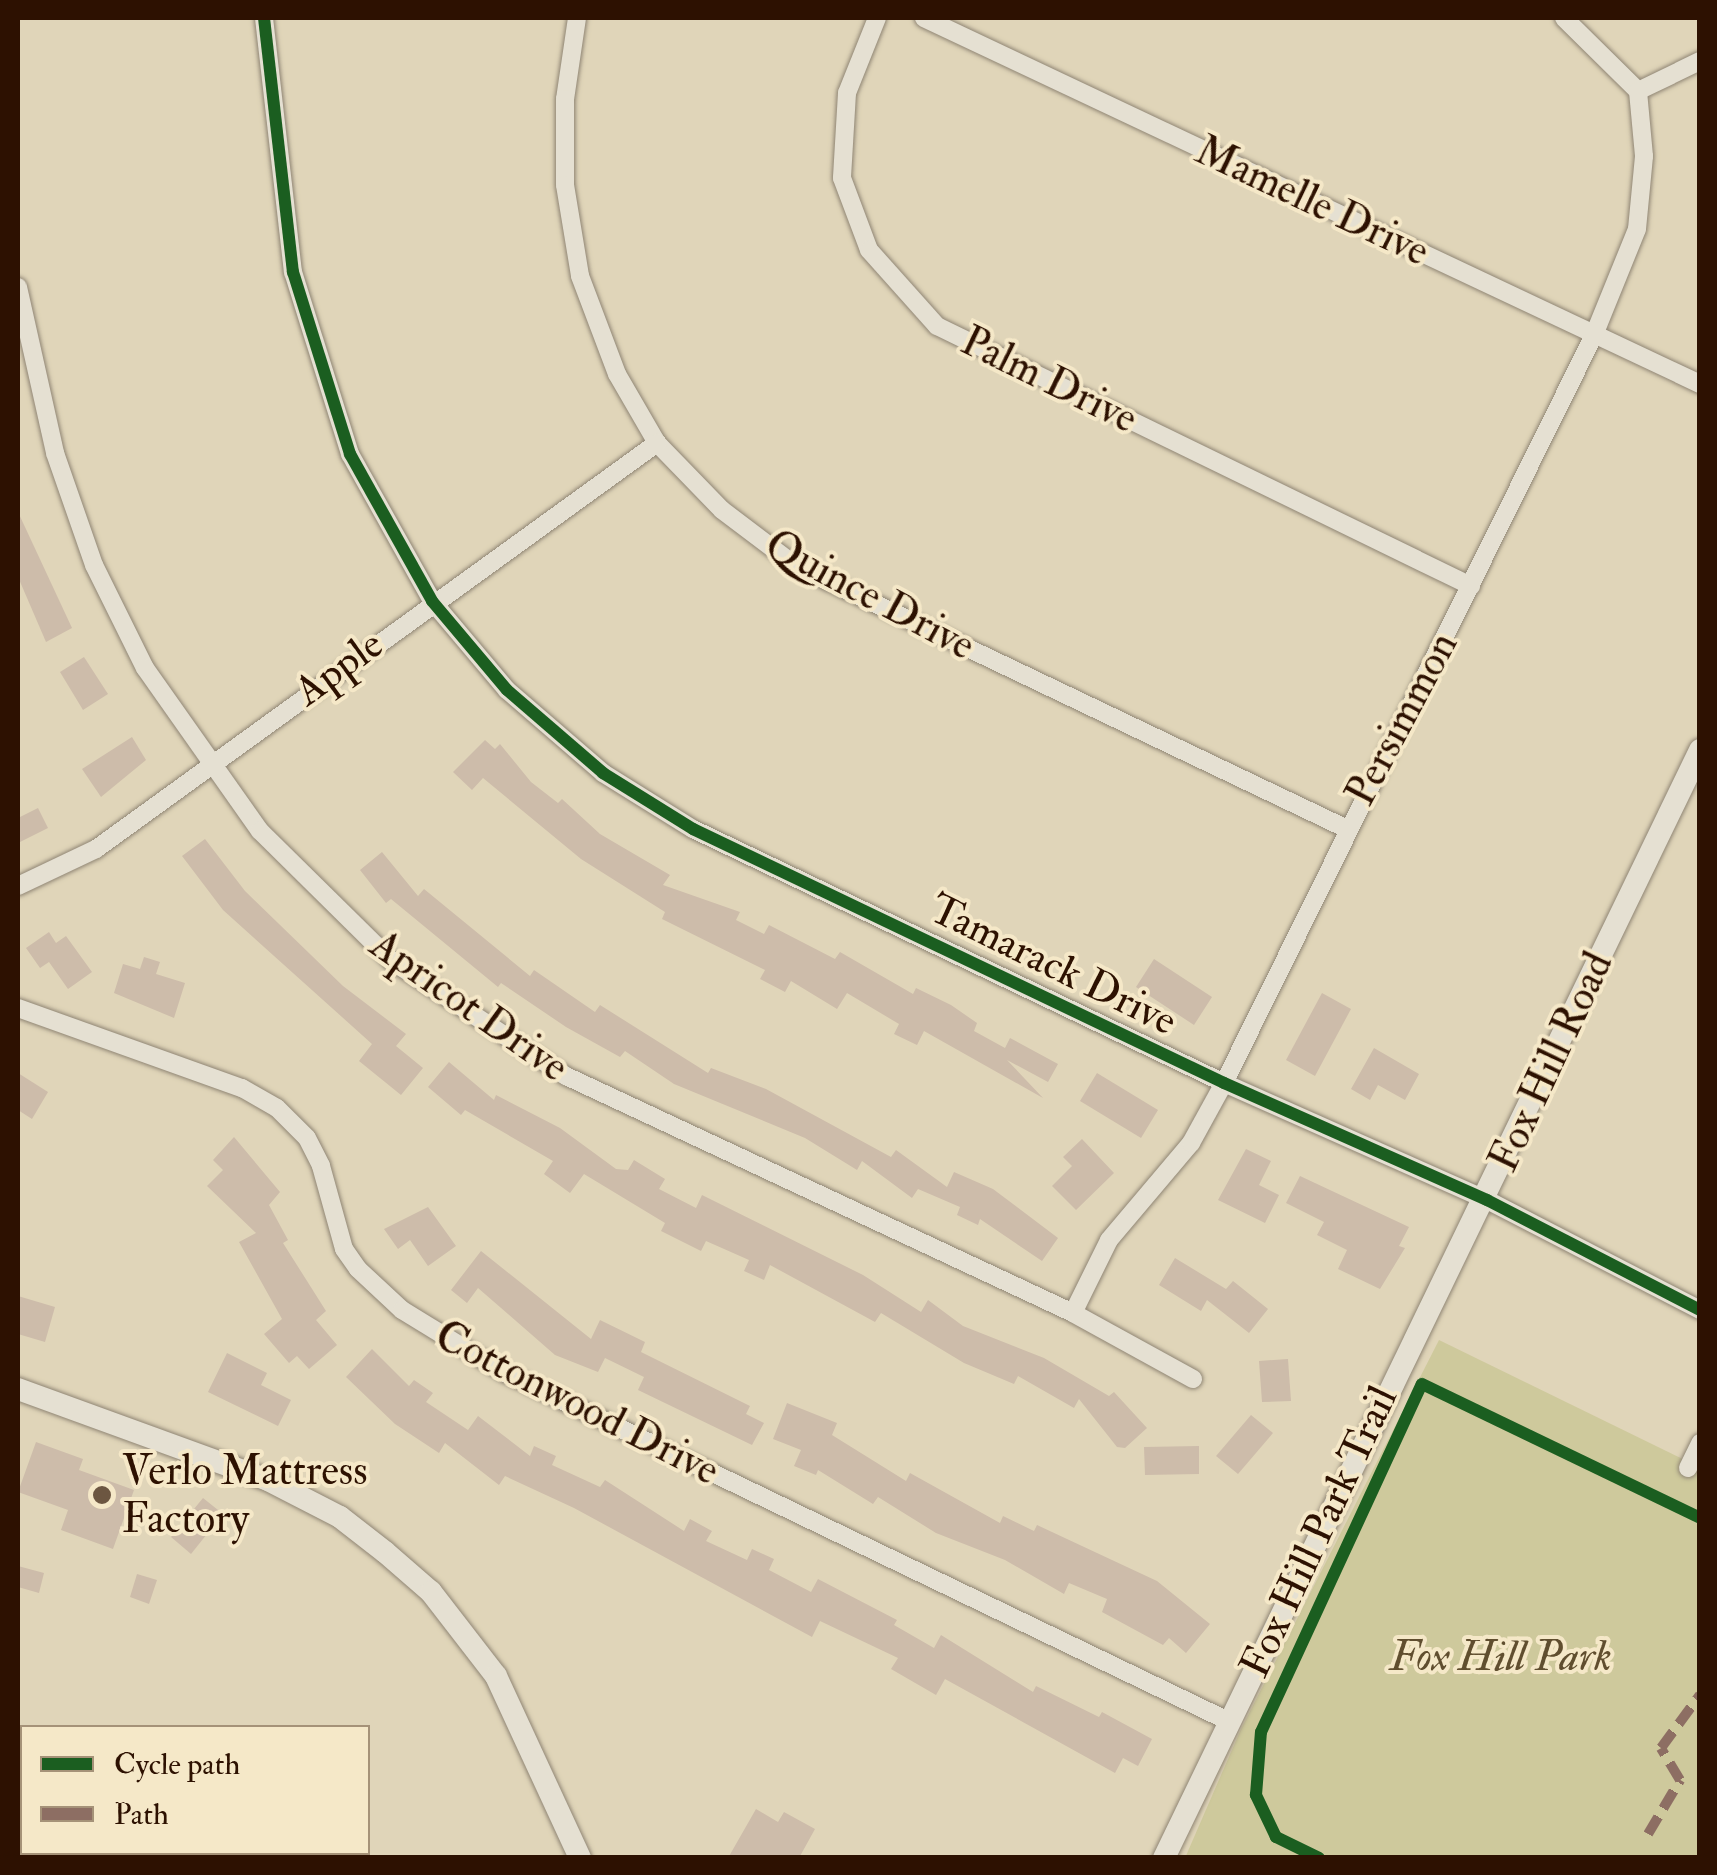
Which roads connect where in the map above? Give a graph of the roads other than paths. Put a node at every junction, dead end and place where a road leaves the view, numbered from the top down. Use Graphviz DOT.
graph roads {
  1 [pos="264,18"];
  2 [pos="577,18"];
  3 [pos="877,18"];
  4 [pos="924,18"];
  5 [pos="1564,18"];
  6 [pos="1700,62"];
  7 [pos="1638,91"];
  8 [pos="18,287"];
  9 [pos="1594,335"];
  10 [pos="1700,384"];
  11 [pos="657,443"];
  12 [pos="1472,586"];
  13 [pos="432,601"];
  14 [pos="1700,750"];
  15 [pos="207,764"];
  16 [pos="1345,828"];
  17 [pos="18,886"];
  18 [pos="18,1008"];
  19 [pos="1224,1083"];
  20 [pos="1487,1200"];
  21 [pos="1700,1310"];
  22 [pos="1073,1313"];
  23 [pos="1194,1379"];
  24 [pos="18,1389"];
  25 [pos="1700,1443"];
  26 [pos="1688,1468"];
  27 [pos="1226,1720"];
  28 [pos="580,1858"];
  29 [pos="1164,1858"];
  1 -- 13 [label="street, Tamarack Drive"];
  2 -- 11 [label="street, Quince Drive"];
  3 -- 12 [label="street, Palm Drive"];
  4 -- 9 [label="street, Mamelle Drive"];
  5 -- 7 [label="street"];
  6 -- 7 [label="street"];
  7 -- 9 [label="street, Persimmon"];
  8 -- 15 [label="street, Apricot Drive"];
  9 -- 10 [label="street, Mamelle Drive"];
  9 -- 12 [label="street, Persimmon"];
  11 -- 13 [label="street, Apple"];
  11 -- 16 [label="street, Quince Drive"];
  12 -- 16 [label="street, Persimmon"];
  13 -- 15 [label="street, Apple"];
  13 -- 19 [label="street, Tamarack Drive"];
  14 -- 20 [label="street, Fox Hill Road"];
  15 -- 17 [label="street, Apple"];
  15 -- 22 [label="street, Apricot Drive"];
  16 -- 19 [label="street, Persimmon"];
  18 -- 27 [label="street, Cottonwood Drive"];
  19 -- 20 [label="street, Tamarack Drive"];
  19 -- 22 [label="street, Persimmon"];
  20 -- 21 [label="street, Tamarack Drive"];
  20 -- 27 [label="street, Fox Hill Road"];
  22 -- 23 [label="street, Apricot Drive"];
  24 -- 28 [label="street"];
  25 -- 26 [label="street"];
  27 -- 29 [label="street, Fox Hill Road"];
}
